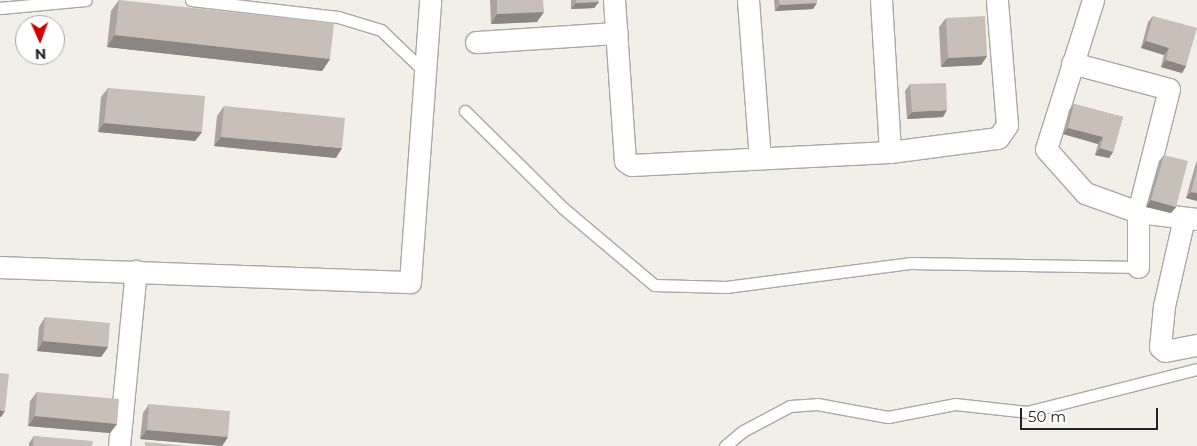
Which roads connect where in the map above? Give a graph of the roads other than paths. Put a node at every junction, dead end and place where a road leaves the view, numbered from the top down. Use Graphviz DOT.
graph roads {
  1 [pos="86,0"];
  2 [pos="191,0"];
  3 [pos="430,0"];
  4 [pos="614,0"];
  5 [pos="748,0"];
  6 [pos="881,0"];
  7 [pos="997,0"];
  8 [pos="1093,0"];
  9 [pos="0,8"];
  10 [pos="616,33"];
  11 [pos="476,42"];
  12 [pos="1072,63"];
  13 [pos="425,72"];
  14 [pos="465,111"];
  15 [pos="890,152"];
  16 [pos="760,159"];
  17 [pos="1138,212"];
  18 [pos="1191,219"];
  19 [pos="0,267"];
  20 [pos="1138,267"];
  21 [pos="136,271"];
  22 [pos="1197,345"];
  23 [pos="1197,369"];
  24 [pos="118,446"];
  25 [pos="725,446"];
  1 -- 9 [label="lane"];
  2 -- 13 [label="lane"];
  3 -- 13 [label="street"];
  4 -- 10 [label="street"];
  5 -- 16 [label="street"];
  6 -- 15 [label="street"];
  7 -- 15 [label="street"];
  8 -- 12 [label="street"];
  10 -- 11 [label="street"];
  10 -- 16 [label="street"];
  12 -- 17 [label="street"];
  12 -- 17 [label="street"];
  13 -- 21 [label="street"];
  14 -- 20 [label="lane"];
  15 -- 16 [label="street"];
  17 -- 18 [label="street"];
  17 -- 20 [label="street"];
  18 -- 22 [label="street"];
  19 -- 21 [label="street"];
  21 -- 24 [label="street"];
  23 -- 25 [label="lane"];
}
